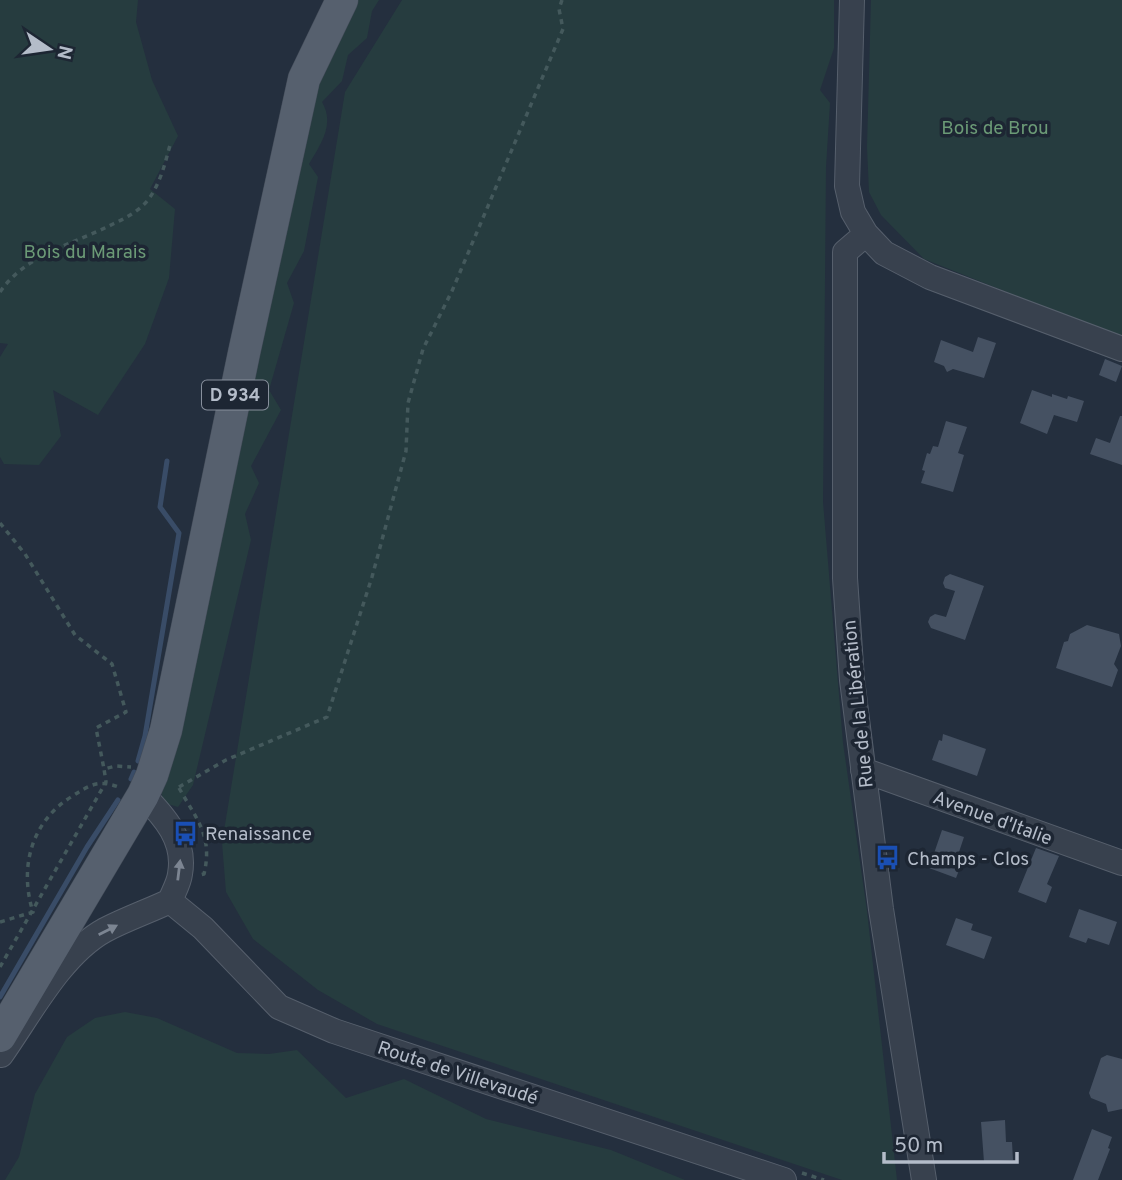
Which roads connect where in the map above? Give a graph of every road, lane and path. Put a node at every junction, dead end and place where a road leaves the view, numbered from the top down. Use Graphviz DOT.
graph roads {
  1 [pos="342,0"];
  2 [pos="562,0"];
  3 [pos="852,0"];
  4 [pos="170,145"];
  5 [pos="866,234"];
  6 [pos="0,292"];
  7 [pos="1122,349"];
  8 [pos="0,523"];
  9 [pos="104,769"];
  10 [pos="863,770"];
  11 [pos="179,787"];
  12 [pos="143,795"];
  13 [pos="1122,863"];
  14 [pos="170,901"];
  15 [pos="33,912"];
  16 [pos="0,922"];
  17 [pos="0,967"];
  18 [pos="0,1049"];
  19 [pos="784,1180"];
  20 [pos="924,1180"];
  1 -- 12 [label="main road, D 934"];
  2 -- 11 [label="path"];
  3 -- 5 [label="street"];
  4 -- 6 [label="path"];
  5 -- 7 [label="street"];
  5 -- 10 [label="street, Rue de la Libération"];
  8 -- 9 [label="path"];
  10 -- 13 [label="street, Avenue d'Italie"];
  10 -- 20 [label="street, Rue de la Libération"];
  14 -- 12 [label="street, one-way"];
  12 -- 18 [label="main road, D 934"];
  18 -- 14 [label="street, one-way"];
  14 -- 19 [label="street, Route de Villevaudé"];
  15 -- 15 [label="path"];
  15 -- 16 [label="path"];
  15 -- 17 [label="path"];
}
